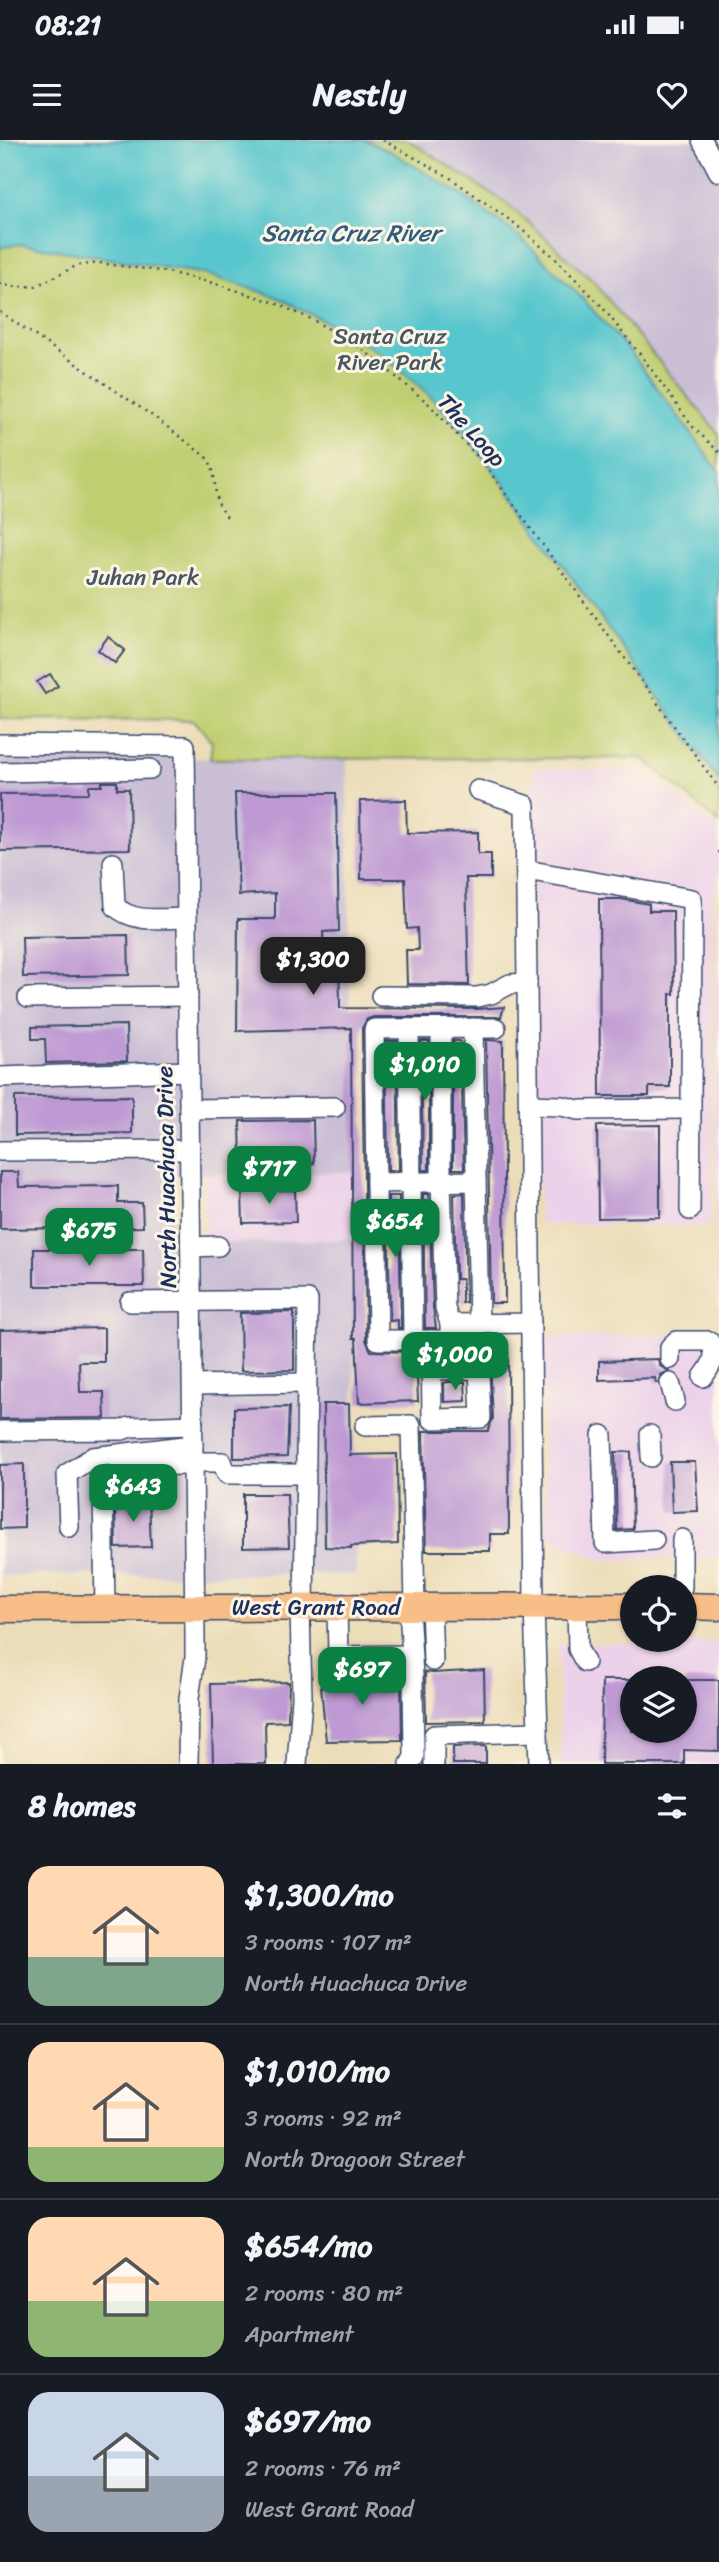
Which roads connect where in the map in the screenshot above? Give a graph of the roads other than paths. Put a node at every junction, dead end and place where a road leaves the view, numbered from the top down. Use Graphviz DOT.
graph roads {
  1 [pos="702,140"];
  2 [pos="719,172"];
  3 [pos="0,744"];
  4 [pos="150,769"];
  5 [pos="0,772"];
  6 [pos="478,790"];
  7 [pos="113,863"];
  8 [pos="526,870"];
  9 [pos="187,918"];
  10 [pos="527,984"];
  11 [pos="188,996"];
  12 [pos="382,996"];
  13 [pos="28,998"];
  14 [pos="473,1028"];
  15 [pos="496,1028"];
  16 [pos="409,1029"];
  17 [pos="441,1029"];
  18 [pos="189,1071"];
  19 [pos="0,1077"];
  20 [pos="529,1105"];
  21 [pos="335,1107"];
  22 [pos="691,1109"];
  23 [pos="189,1110"];
  24 [pos="190,1150"];
  25 [pos="0,1151"];
  26 [pos="441,1181"];
  27 [pos="476,1181"];
  28 [pos="413,1182"];
  29 [pos="376,1183"];
  30 [pos="690,1210"];
  31 [pos="218,1246"];
  32 [pos="191,1247"];
  33 [pos="130,1302"];
  34 [pos="192,1302"];
  35 [pos="531,1323"];
  36 [pos="450,1324"];
  37 [pos="479,1324"];
  38 [pos="422,1340"];
  39 [pos="670,1359"];
  40 [pos="431,1370"];
  41 [pos="703,1377"];
  42 [pos="306,1383"];
  43 [pos="193,1385"];
  44 [pos="193,1425"];
  45 [pos="365,1426"];
  46 [pos="0,1431"];
  47 [pos="650,1434"];
  48 [pos="602,1435"];
  49 [pos="194,1457"];
  50 [pos="651,1457"];
  51 [pos="305,1474"];
  52 [pos="69,1528"];
  53 [pos="682,1539"];
  54 [pos="654,1540"];
  55 [pos="682,1575"];
  56 [pos="418,1606"];
  57 [pos="534,1606"];
  58 [pos="577,1606"];
  59 [pos="620,1606"];
  60 [pos="697,1606"];
  61 [pos="302,1607"];
  62 [pos="337,1607"];
  63 [pos="719,1607"];
  64 [pos="105,1608"];
  65 [pos="195,1608"];
  66 [pos="0,1609"];
  67 [pos="411,1656"];
  68 [pos="433,1661"];
  69 [pos="585,1662"];
  70 [pos="538,1732"];
  71 [pos="188,1764"];
  72 [pos="297,1764"];
  73 [pos="410,1764"];
  74 [pos="434,1764"];
  75 [pos="539,1764"];
  1 -- 2 [label="street"];
  3 -- 9 [label="street, North Huachuca Drive"];
  4 -- 5 [label="street"];
  6 -- 8 [label="street"];
  7 -- 9 [label="street"];
  8 -- 10 [label="street"];
  8 -- 22 [label="street"];
  9 -- 11 [label="street, North Huachuca Drive"];
  10 -- 12 [label="street"];
  10 -- 20 [label="street"];
  11 -- 13 [label="street"];
  11 -- 18 [label="street, North Huachuca Drive"];
  14 -- 15 [label="street"];
  14 -- 17 [label="street"];
  14 -- 27 [label="street"];
  16 -- 17 [label="street"];
  16 -- 28 [label="street"];
  16 -- 29 [label="street"];
  17 -- 26 [label="street"];
  18 -- 19 [label="street"];
  18 -- 23 [label="street, North Huachuca Drive"];
  20 -- 22 [label="street"];
  20 -- 35 [label="street"];
  21 -- 23 [label="street"];
  22 -- 30 [label="street"];
  23 -- 24 [label="street, North Huachuca Drive"];
  24 -- 25 [label="street"];
  24 -- 32 [label="street, North Huachuca Drive"];
  26 -- 27 [label="street"];
  26 -- 28 [label="street"];
  26 -- 36 [label="street"];
  27 -- 37 [label="street"];
  28 -- 29 [label="street"];
  28 -- 38 [label="street"];
  29 -- 38 [label="street"];
  31 -- 32 [label="street"];
  32 -- 34 [label="street, North Huachuca Drive"];
  33 -- 34 [label="street"];
  34 -- 42 [label="street"];
  34 -- 43 [label="street, North Huachuca Drive"];
  35 -- 37 [label="street"];
  35 -- 57 [label="street"];
  36 -- 37 [label="street"];
  36 -- 38 [label="street"];
  38 -- 40 [label="street"];
  39 -- 41 [label="street"];
  42 -- 43 [label="street"];
  42 -- 51 [label="street"];
  43 -- 44 [label="street, North Huachuca Drive"];
  44 -- 46 [label="street"];
  44 -- 49 [label="street, North Huachuca Drive"];
  45 -- 56 [label="street"];
  47 -- 50 [label="street"];
  48 -- 54 [label="street"];
  49 -- 51 [label="street"];
  49 -- 52 [label="street"];
  49 -- 64 [label="street"];
  49 -- 65 [label="street, North Huachuca Drive"];
  51 -- 61 [label="street"];
  53 -- 55 [label="street"];
  56 -- 57 [label="main road, West Grant Road"];
  56 -- 62 [label="main road, West Grant Road"];
  56 -- 67 [label="street"];
  56 -- 68 [label="street"];
  57 -- 58 [label="main road, West Grant Road"];
  57 -- 70 [label="street"];
  58 -- 59 [label="main road, West Grant Road"];
  58 -- 69 [label="street"];
  60 -- 63 [label="main road"];
  61 -- 62 [label="main road, West Grant Road"];
  61 -- 65 [label="main road, West Grant Road"];
  61 -- 72 [label="street"];
  62 -- 67 [label="street"];
  64 -- 65 [label="main road, West Grant Road"];
  64 -- 66 [label="main road, West Grant Road"];
  65 -- 71 [label="street, North Huachuca Drive"];
  67 -- 73 [label="street"];
  70 -- 74 [label="street"];
  70 -- 75 [label="street"];
}
